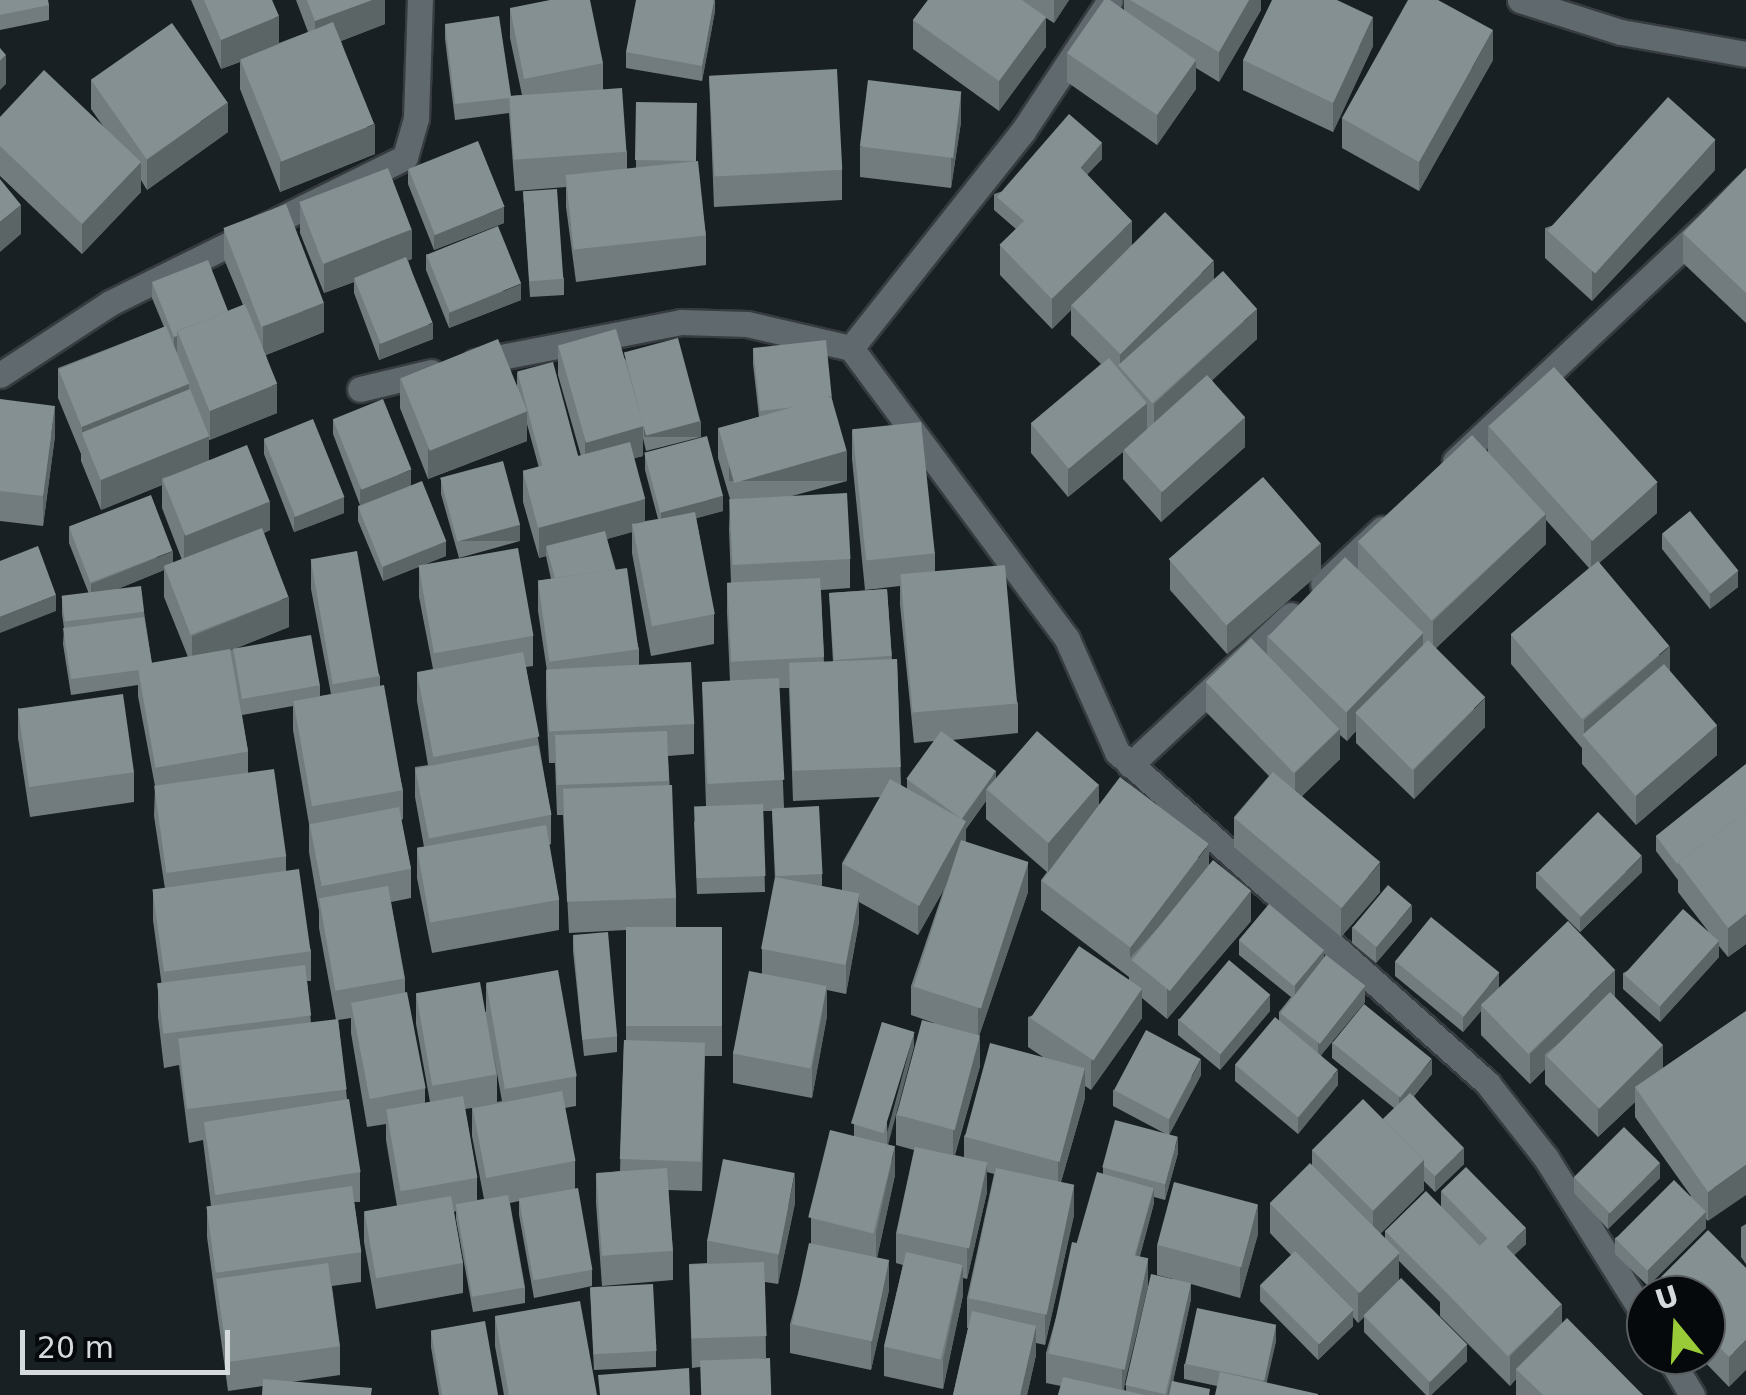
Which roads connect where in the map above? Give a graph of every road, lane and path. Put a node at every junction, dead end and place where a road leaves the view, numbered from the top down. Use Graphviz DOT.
graph roads {
  1 [pos="420,0"];
  2 [pos="1110,0"];
  3 [pos="1520,0"];
  4 [pos="1746,54"];
  5 [pos="1746,188"];
  6 [pos="851,348"];
  7 [pos="0,376"];
  8 [pos="360,389"];
  9 [pos="1430,484"];
  10 [pos="1402,511"];
  11 [pos="1130,765"];
  12 [pos="1626,1286"];
  1 -- 7 [label="street"];
  2 -- 6 [label="street"];
  3 -- 4 [label="street"];
  5 -- 9 [label="street"];
  6 -- 8 [label="street"];
  6 -- 11 [label="street"];
  10 -- 11 [label="street"];
  11 -- 12 [label="street"];
}
